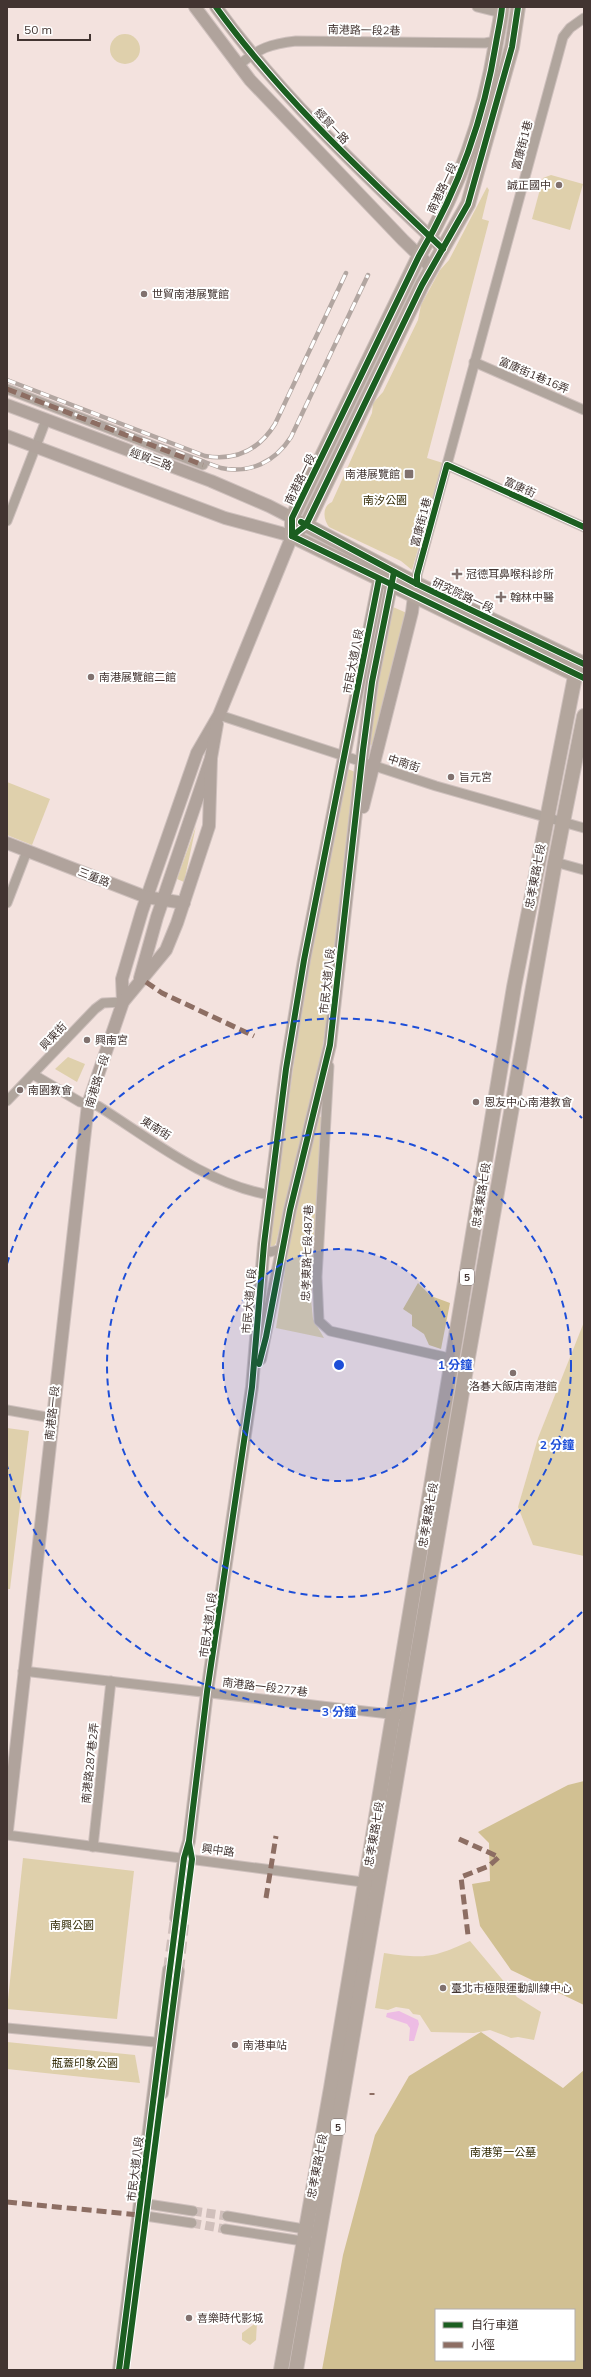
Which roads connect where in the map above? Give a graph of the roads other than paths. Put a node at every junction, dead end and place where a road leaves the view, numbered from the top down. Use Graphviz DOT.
graph roads {
  1 [pos="195,7"];
  2 [pos="216,7"];
  3 [pos="477,7"];
  4 [pos="518,7"];
  5 [pos="501,10"];
  6 [pos="584,18"];
  7 [pos="496,41"];
  8 [pos="252,53"];
  9 [pos="239,65"];
  10 [pos="430,237"];
  11 [pos="443,249"];
  12 [pos="419,256"];
  13 [pos="432,268"];
  14 [pos="474,362"];
  15 [pos="7,389"];
  16 [pos="7,405"];
  17 [pos="584,410"];
  18 [pos="46,420"];
  19 [pos="7,436"];
  20 [pos="35,446"];
  21 [pos="204,465"];
  22 [pos="447,465"];
  23 [pos="292,518"];
  24 [pos="7,521"];
  25 [pos="306,525"];
  26 [pos="584,528"];
  27 [pos="292,536"];
  28 [pos="387,576"];
  29 [pos="415,590"];
  30 [pos="580,669"];
  31 [pos="219,715"];
  32 [pos="584,716"];
  33 [pos="345,754"];
  34 [pos="211,758"];
  35 [pos="361,760"];
  36 [pos="373,765"];
  37 [pos="547,817"];
  38 [pos="563,820"];
  39 [pos="584,828"];
  40 [pos="7,843"];
  41 [pos="27,851"];
  42 [pos="352,851"];
  43 [pos="555,862"];
  44 [pos="584,870"];
  45 [pos="146,897"];
  46 [pos="164,900"];
  47 [pos="184,903"];
  48 [pos="7,904"];
  49 [pos="138,984"];
  50 [pos="123,1002"];
  51 [pos="330,1045"];
  52 [pos="34,1075"];
  53 [pos="7,1101"];
  54 [pos="88,1104"];
  55 [pos="270,1195"];
  56 [pos="264,1244"];
  57 [pos="282,1248"];
  58 [pos="454,1359"];
  59 [pos="252,1387"];
  60 [pos="7,1410"];
  61 [pos="52,1418"];
  62 [pos="23,1671"];
  63 [pos="111,1681"];
  64 [pos="207,1692"];
  65 [pos="401,1716"];
  66 [pos="7,1830"];
  67 [pos="7,1835"];
  68 [pos="93,1847"];
  69 [pos="188,1859"];
  70 [pos="372,1883"];
  71 [pos="180,1919"];
  72 [pos="174,1970"];
  73 [pos="7,2028"];
  74 [pos="164,2043"];
  75 [pos="144,2203"];
  76 [pos="193,2211"];
  77 [pos="143,2216"];
  78 [pos="227,2216"];
  79 [pos="192,2223"];
  80 [pos="225,2229"];
  81 [pos="304,2235"];
  82 [pos="319,2238"];
  83 [pos="118,2370"];
  84 [pos="126,2370"];
  85 [pos="281,2370"];
  86 [pos="296,2370"];
  1 -- 9 [label="street"];
  2 -- 8 [label="street, 經貿一路"];
  3 -- 5 [label="street"];
  4 -- 11 [label="main road, 南港路一段"];
  5 -- 7 [label="main road, 南港路一段"];
  6 -- 14 [label="street, 富康街1巷"];
  7 -- 8 [label="street, 南港路一段2巷"];
  7 -- 10 [label="main road, 南港路一段"];
  8 -- 9 [label="street, 南港路一段2巷"];
  8 -- 10 [label="street, 經貿一路"];
  9 -- 12 [label="street"];
  10 -- 11 [label="street, 經貿一路"];
  10 -- 12 [label="main road, 南港路一段"];
  11 -- 13 [label="main road, 南港路一段"];
  12 -- 13 [label="street"];
  12 -- 23 [label="main road, 南港路一段"];
  13 -- 25 [label="main road, 南港路一段"];
  14 -- 17 [label="street, 富康街1巷16弄"];
  14 -- 22 [label="street, 富康街1巷"];
  15 -- 21 [label="street"];
  16 -- 18 [label="street, 經貿二路"];
  18 -- 20 [label="street"];
  18 -- 23 [label="street, 經貿二路"];
  19 -- 20 [label="street"];
  20 -- 24 [label="street"];
  20 -- 27 [label="street"];
  22 -- 26 [label="street, 富康街"];
  22 -- 29 [label="street, 富康街1巷"];
  23 -- 25 [label="street, 研究院路一段"];
  23 -- 27 [label="main road, 南港路一段"];
  25 -- 27 [label="street, 南港路一段"];
  25 -- 28 [label="main road, 研究院路一段 / 5"];
  27 -- 28 [label="main road, 研究院路一段 / 5"];
  27 -- 31 [label="street, 南港路一段"];
  28 -- 29 [label="main road, 研究院路一段 / 5"];
  28 -- 33 [label="street, 市民大道八段"];
  28 -- 35 [label="street, 市民大道八段"];
  29 -- 30 [label="main road, 研究院路一段 / 5"];
  29 -- 36 [label="street"];
  30 -- 37 [label="main road, 忠孝東路七段 / 5"];
  31 -- 33 [label="street, 中南街"];
  31 -- 34 [label="street, 南港路一段"];
  31 -- 45 [label="street, 南港路一段"];
  32 -- 38 [label="main road, 忠孝東路七段 / 5"];
  33 -- 35 [label="street, 中南街"];
  33 -- 55 [label="street, 市民大道八段"];
  34 -- 46 [label="street, 南港路一段"];
  34 -- 47 [label="street"];
  35 -- 36 [label="street, 中南街"];
  35 -- 42 [label="street, 市民大道八段"];
  36 -- 37 [label="street, 中南街"];
  36 -- 42 [label="street"];
  37 -- 38 [label="street, 中南街"];
  37 -- 58 [label="main road, 忠孝東路七段 / 5"];
  38 -- 39 [label="street, 中南街"];
  38 -- 43 [label="main road, 忠孝東路七段 / 5"];
  40 -- 41 [label="street, 三重路"];
  41 -- 45 [label="street, 三重路"];
  41 -- 48 [label="street"];
  42 -- 51 [label="street, 市民大道八段"];
  43 -- 44 [label="street"];
  43 -- 65 [label="main road, 忠孝東路七段 / 5"];
  45 -- 46 [label="street, 三重路"];
  45 -- 50 [label="street, 南港路一段"];
  46 -- 47 [label="street, 三重路"];
  46 -- 49 [label="street, 南港路一段"];
  47 -- 49 [label="street"];
  49 -- 50 [label="street, 南港路一段"];
  50 -- 52 [label="street, 興東街"];
  50 -- 54 [label="street, 南港路一段"];
  51 -- 57 [label="street, 市民大道八段"];
  51 -- 58 [label="street, 忠孝東路七段487巷"];
  52 -- 53 [label="street, 興東街"];
  52 -- 54 [label="street, 東南街"];
  54 -- 55 [label="street, 東南街"];
  54 -- 61 [label="street, 南港路一段"];
  55 -- 56 [label="street, 市民大道八段"];
  56 -- 57 [label="street"];
  56 -- 59 [label="street, 市民大道八段"];
  57 -- 59 [label="street, 市民大道八段"];
  58 -- 65 [label="main road, 忠孝東路七段 / 5"];
  59 -- 64 [label="street, 市民大道八段"];
  60 -- 61 [label="street"];
  61 -- 62 [label="street, 南港路一段"];
  62 -- 63 [label="street, 南港路一段277巷"];
  62 -- 66 [label="street, 南港路一段"];
  63 -- 64 [label="street, 南港路一段277巷"];
  63 -- 68 [label="street, 南港路287巷2弄"];
  64 -- 65 [label="street, 南港路一段277巷"];
  64 -- 69 [label="street, 市民大道八段"];
  65 -- 70 [label="main road, 忠孝東路七段 / 5"];
  67 -- 68 [label="street, 興中路"];
  68 -- 69 [label="street, 興中路"];
  69 -- 70 [label="street, 興中路"];
  69 -- 71 [label="street, 市民大道八段"];
  70 -- 81 [label="main road, 忠孝東路七段 / 5"];
  70 -- 82 [label="main road, 忠孝東路七段 / 5"];
  72 -- 74 [label="street, 市民大道八段"];
  73 -- 74 [label="street"];
  74 -- 75 [label="street, 市民大道八段"];
  75 -- 76 [label="street"];
  75 -- 77 [label="street, 市民大道八段"];
  77 -- 79 [label="street"];
  77 -- 83 [label="street, 市民大道八段"];
  77 -- 84 [label="street, 市民大道八段"];
  78 -- 81 [label="street"];
  80 -- 81 [label="street"];
  81 -- 82 [label="street"];
  81 -- 85 [label="main road, 忠孝東路七段 / 5"];
  82 -- 86 [label="main road, 忠孝東路七段 / 5"];
}
